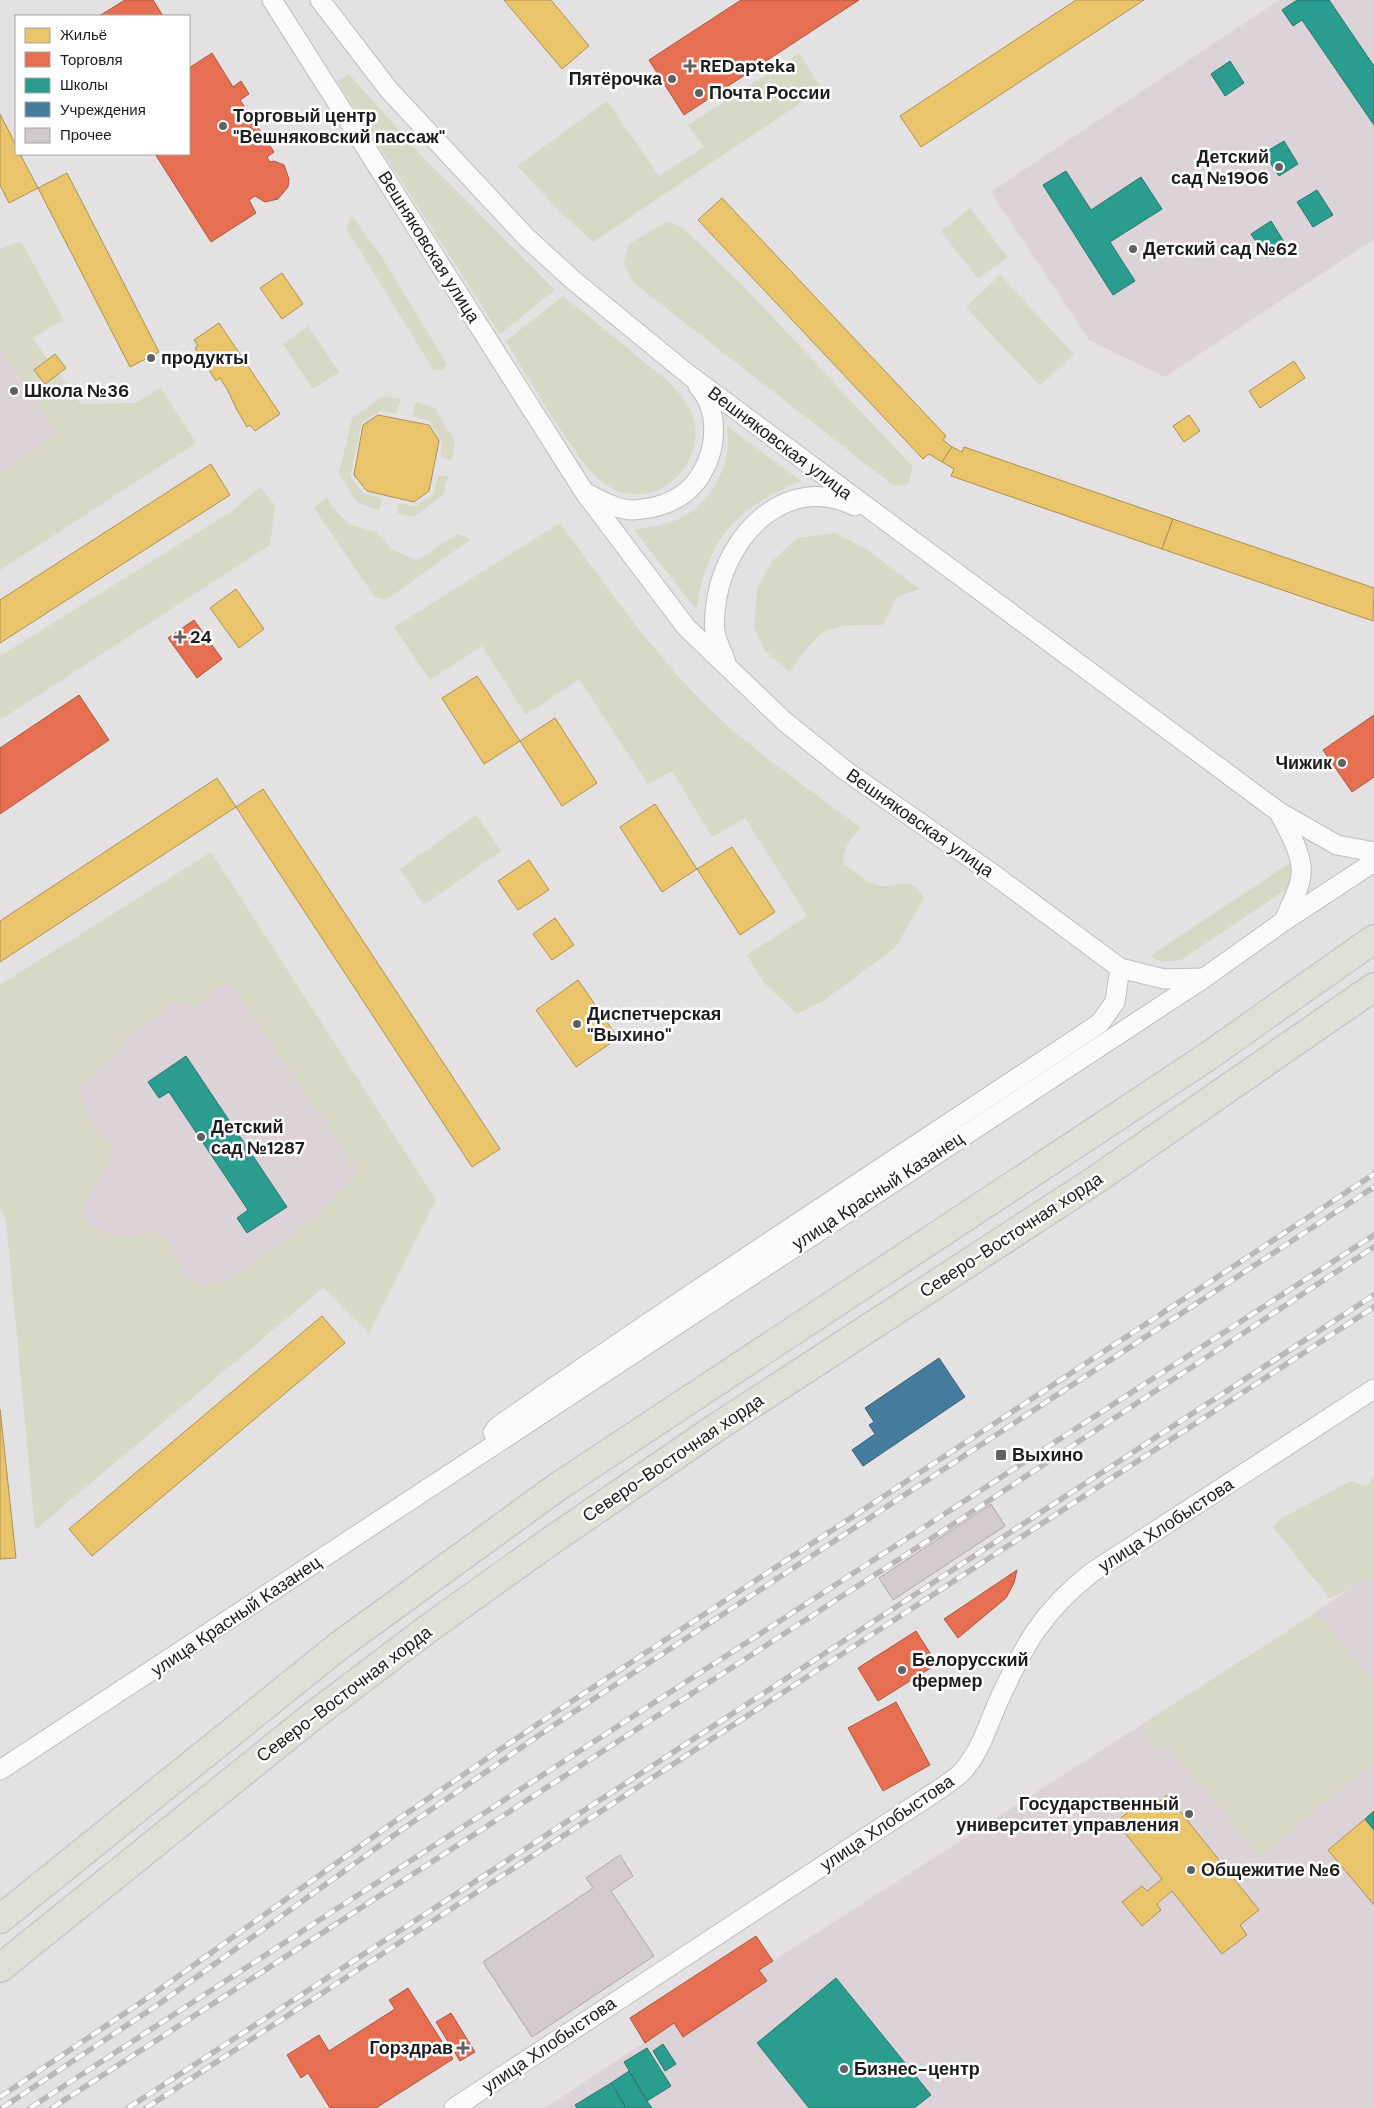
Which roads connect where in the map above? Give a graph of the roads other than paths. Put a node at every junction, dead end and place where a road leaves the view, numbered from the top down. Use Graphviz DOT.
graph roads {
  1 [pos="272,0"];
  2 [pos="320,0"];
  3 [pos="689,375"];
  4 [pos="585,493"];
  5 [pos="896,528"];
  6 [pos="729,669"];
  7 [pos="1279,812"];
  8 [pos="1374,852"];
  9 [pos="1374,862"];
  10 [pos="1284,921"];
  11 [pos="1374,939"];
  12 [pos="1120,968"];
  13 [pos="1204,978"];
  14 [pos="1374,987"];
  15 [pos="1374,1389"];
  16 [pos="470,1460"];
  17 [pos="0,1770"];
  18 [pos="0,1920"];
  19 [pos="0,1968"];
  20 [pos="454,2108"];
  1 -- 4 [label="street, Вешняковская улица"];
  2 -- 3 [label="street, Вешняковская улица"];
  3 -- 4 [label="street, Вешняковская улица"];
  3 -- 5 [label="street, Вешняковская улица"];
  4 -- 6 [label="street, Вешняковская улица"];
  5 -- 6 [label="street, Вешняковская улица"];
  5 -- 7 [label="street, Вешняковская улица"];
  6 -- 12 [label="street, Вешняковская улица"];
  7 -- 8 [label="street, Вешняковская улица"];
  7 -- 10 [label="street, Вешняковская улица"];
  9 -- 10 [label="street, улица Красный Казанец"];
  10 -- 13 [label="street, улица Красный Казанец"];
  11 -- 18 [label="main road"];
  12 -- 13 [label="street, Вешняковская улица"];
  12 -- 16 [label="street, улица Красный Казанец"];
  13 -- 16 [label="street, улица Красный Казанец"];
  14 -- 19 [label="main road, Северо-Восточная хорда"];
  15 -- 20 [label="street, улица Хлобыстова"];
  16 -- 17 [label="street, улица Красный Казанец"];
}
